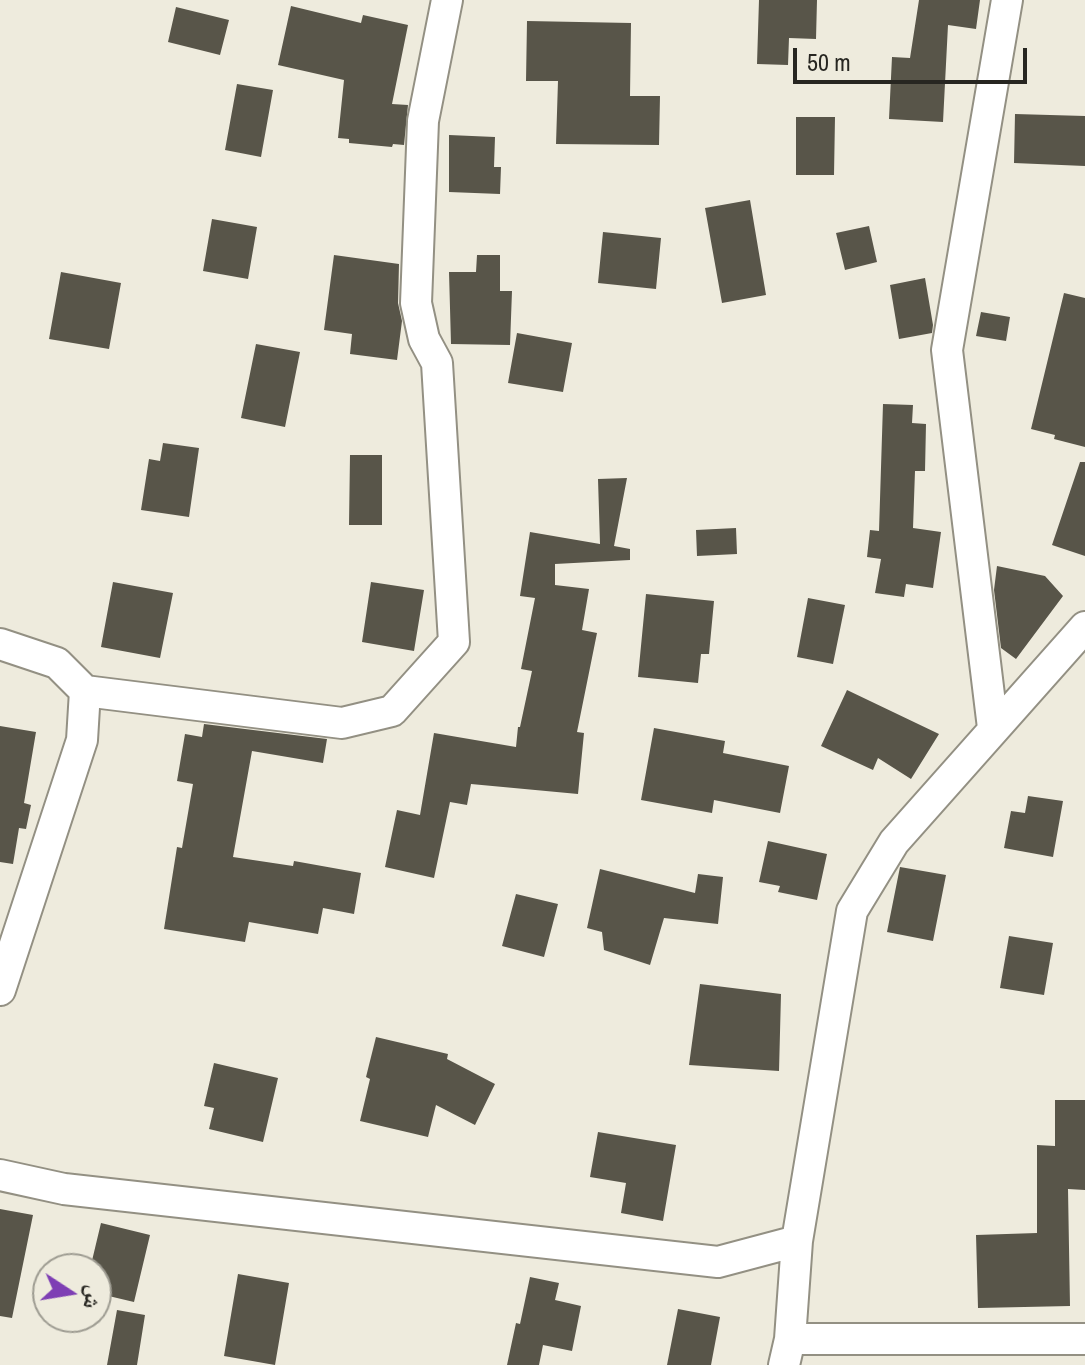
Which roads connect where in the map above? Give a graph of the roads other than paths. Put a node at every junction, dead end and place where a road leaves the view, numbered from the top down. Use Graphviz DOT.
graph roads {
  1 [pos="447,0"];
  2 [pos="1007,0"];
  3 [pos="1085,627"];
  4 [pos="0,644"];
  5 [pos="85,691"];
  6 [pos="993,728"];
  7 [pos="0,990"];
  8 [pos="0,1175"];
  9 [pos="797,1241"];
  10 [pos="1085,1339"];
  11 [pos="787,1352"];
  1 -- 5 [label="street"];
  2 -- 6 [label="street"];
  3 -- 6 [label="street"];
  4 -- 5 [label="street"];
  5 -- 7 [label="street"];
  6 -- 9 [label="street"];
  8 -- 9 [label="street"];
  9 -- 11 [label="street"];
  10 -- 11 [label="street"];
}
